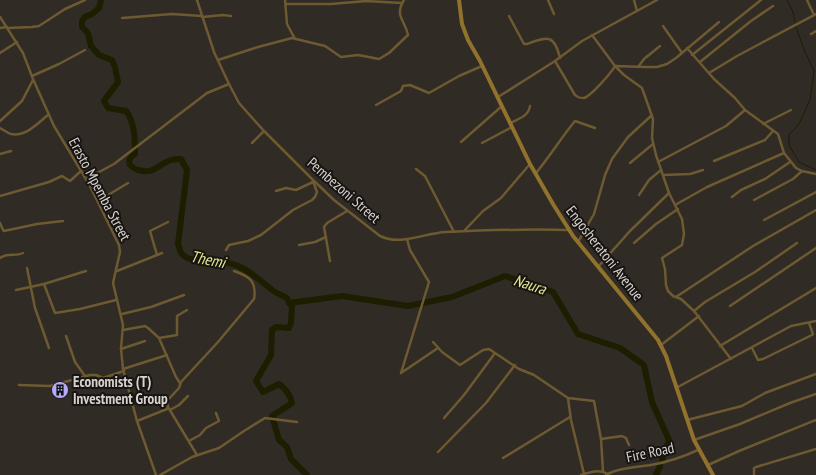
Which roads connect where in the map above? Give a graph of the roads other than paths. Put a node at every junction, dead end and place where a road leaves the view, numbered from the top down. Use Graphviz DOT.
graph roads {
  1 [pos="84,0"];
  2 [pos="197,0"];
  3 [pos="284,0"];
  4 [pos="459,0"];
  5 [pos="548,0"];
  6 [pos="634,0"];
  7 [pos="657,0"];
  8 [pos="761,0"];
  9 [pos="807,0"];
  10 [pos="403,1"];
  11 [pos="286,4"];
  12 [pos="773,6"];
  13 [pos="637,11"];
  14 [pos="554,14"];
  15 [pos="815,15"];
  16 [pos="202,16"];
  17 [pos="231,16"];
  18 [pos="509,16"];
  19 [pos="0,17"];
  20 [pos="122,18"];
  21 [pos="719,22"];
  22 [pos="662,26"];
  23 [pos="0,28"];
  24 [pos="7,28"];
  25 [pos="816,31"];
  26 [pos="811,34"];
  27 [pos="592,35"];
  28 [pos="295,39"];
  29 [pos="17,42"];
  30 [pos="660,46"];
  31 [pos="687,48"];
  32 [pos="85,50"];
  33 [pos="0,53"];
  34 [pos="682,53"];
  35 [pos="692,55"];
  36 [pos="560,58"];
  37 [pos="218,60"];
  38 [pos="555,61"];
  39 [pos="700,62"];
  40 [pos="482,65"];
  41 [pos="615,66"];
  42 [pos="638,67"];
  43 [pos="709,73"];
  44 [pos="32,76"];
  45 [pos="33,79"];
  46 [pos="228,84"];
  47 [pos="498,97"];
  48 [pos="376,105"];
  49 [pos="502,106"];
  50 [pos="530,106"];
  51 [pos="745,110"];
  52 [pos="791,110"];
  53 [pos="49,114"];
  54 [pos="652,115"];
  55 [pos="0,121"];
  56 [pos="763,124"];
  57 [pos="512,125"];
  58 [pos="0,128"];
  59 [pos="595,128"];
  60 [pos="264,131"];
  61 [pos="773,131"];
  62 [pos="462,142"];
  63 [pos="252,143"];
  64 [pos="482,143"];
  65 [pos="653,144"];
  66 [pos="12,152"];
  67 [pos="784,153"];
  68 [pos="0,154"];
  69 [pos="714,161"];
  70 [pos="658,162"];
  71 [pos="790,162"];
  72 [pos="630,163"];
  73 [pos="530,164"];
  74 [pos="416,169"];
  75 [pos="662,170"];
  76 [pos="703,170"];
  77 [pos="81,171"];
  78 [pos="802,171"];
  79 [pos="536,174"];
  80 [pos="816,174"];
  81 [pos="663,175"];
  82 [pos="86,178"];
  83 [pos="312,180"];
  84 [pos="128,183"];
  85 [pos="276,191"];
  86 [pos="816,192"];
  87 [pos="669,193"];
  88 [pos="639,194"];
  89 [pos="0,196"];
  90 [pos="732,197"];
  91 [pos="754,200"];
  92 [pos="98,201"];
  93 [pos="675,205"];
  94 [pos="678,209"];
  95 [pos="816,210"];
  96 [pos="347,211"];
  97 [pos="764,220"];
  98 [pos="63,221"];
  99 [pos="168,222"];
  100 [pos="0,224"];
  101 [pos="569,230"];
  102 [pos="464,231"];
  103 [pos="454,232"];
  104 [pos="326,237"];
  105 [pos="407,239"];
  106 [pos="578,242"];
  107 [pos="634,243"];
  108 [pos="798,243"];
  109 [pos="299,245"];
  110 [pos="816,248"];
  111 [pos="226,250"];
  112 [pos="23,253"];
  113 [pos="162,254"];
  114 [pos="157,255"];
  115 [pos="0,258"];
  116 [pos="330,261"];
  117 [pos="598,267"];
  118 [pos="26,268"];
  119 [pos="86,271"];
  120 [pos="116,271"];
  121 [pos="234,271"];
  122 [pos="44,284"];
  123 [pos="30,286"];
  124 [pos="816,288"];
  125 [pos="16,290"];
  126 [pos="184,295"];
  127 [pos="676,297"];
  128 [pos="116,300"];
  129 [pos="730,306"];
  130 [pos="187,310"];
  131 [pos="694,311"];
  132 [pos="122,314"];
  133 [pos="699,316"];
  134 [pos="816,321"];
  135 [pos="809,323"];
  136 [pos="123,330"];
  137 [pos="66,336"];
  138 [pos="159,338"];
  139 [pos="145,341"];
  140 [pos="433,342"];
  141 [pos="661,345"];
  142 [pos="720,346"];
  143 [pos="49,348"];
  144 [pos="438,348"];
  145 [pos="752,348"];
  146 [pos="121,349"];
  147 [pos="495,353"];
  148 [pos="167,355"];
  149 [pos="731,359"];
  150 [pos="515,365"];
  151 [pos="124,370"];
  152 [pos="816,374"];
  153 [pos="85,376"];
  154 [pos="180,383"];
  155 [pos="19,385"];
  156 [pos="676,388"];
  157 [pos="816,394"];
  158 [pos="188,396"];
  159 [pos="568,398"];
  160 [pos="169,408"];
  161 [pos="216,413"];
  162 [pos="570,417"];
  163 [pos="444,418"];
  164 [pos="686,420"];
  165 [pos="816,420"];
  166 [pos="137,421"];
  167 [pos="297,422"];
  168 [pos="601,439"];
  169 [pos="694,440"];
  170 [pos="189,441"];
  171 [pos="629,446"];
  172 [pos="816,449"];
  173 [pos="698,450"];
  174 [pos="438,452"];
  175 [pos="197,455"];
  176 [pos="503,458"];
  177 [pos="708,465"];
  178 [pos="603,471"];
  179 [pos="582,474"];
  180 [pos="607,474"];
  181 [pos="156,475"];
  182 [pos="160,475"];
  183 [pos="713,475"];
  184 [pos="754,475"];
  1 -- 24 [label="street"];
  2 -- 16 [label="street, Pembezoni Street"];
  3 -- 11 [label="street"];
  4 -- 40 [label="street, Engosheratoni Avenue"];
  5 -- 14 [label="street"];
  6 -- 13 [label="street"];
  7 -- 13 [label="street"];
  8 -- 35 [label="street"];
  9 -- 15 [label="street"];
  10 -- 11 [label="street"];
  10 -- 28 [label="street"];
  11 -- 28 [label="street"];
  12 -- 39 [label="street"];
  13 -- 27 [label="street"];
  15 -- 43 [label="street"];
  16 -- 17 [label="street"];
  16 -- 20 [label="street"];
  16 -- 37 [label="street, Pembezoni Street"];
  18 -- 36 [label="street"];
  19 -- 24 [label="street, Erasto Mpemba Street"];
  21 -- 31 [label="street"];
  22 -- 34 [label="street"];
  23 -- 24 [label="street"];
  24 -- 29 [label="street, Erasto Mpemba Street"];
  25 -- 26 [label="street"];
  27 -- 36 [label="street"];
  27 -- 41 [label="street"];
  28 -- 37 [label="street"];
  29 -- 33 [label="street"];
  29 -- 44 [label="street, Erasto Mpemba Street"];
  30 -- 42 [label="street"];
  31 -- 34 [label="street"];
  31 -- 35 [label="street"];
  32 -- 44 [label="street"];
  34 -- 42 [label="street"];
  35 -- 39 [label="street"];
  36 -- 38 [label="street"];
  37 -- 46 [label="street, Pembezoni Street"];
  38 -- 41 [label="street"];
  38 -- 47 [label="street"];
  39 -- 43 [label="street"];
  40 -- 47 [label="street, Engosheratoni Avenue"];
  40 -- 48 [label="street"];
  41 -- 42 [label="street"];
  41 -- 54 [label="street"];
  43 -- 51 [label="street"];
  44 -- 45 [label="street, Erasto Mpemba Street"];
  45 -- 53 [label="street, Erasto Mpemba Street"];
  45 -- 55 [label="street"];
  46 -- 60 [label="street, Pembezoni Street"];
  46 -- 82 [label="street"];
  47 -- 49 [label="street, Engosheratoni Avenue"];
  49 -- 57 [label="street, Engosheratoni Avenue"];
  49 -- 62 [label="street"];
  50 -- 57 [label="street"];
  51 -- 56 [label="street"];
  51 -- 70 [label="street"];
  52 -- 56 [label="street"];
  53 -- 58 [label="street"];
  53 -- 77 [label="street, Erasto Mpemba Street"];
  54 -- 65 [label="street"];
  54 -- 106 [label="street"];
  56 -- 61 [label="street"];
  57 -- 64 [label="street"];
  57 -- 73 [label="street, Engosheratoni Avenue"];
  59 -- 79 [label="street"];
  60 -- 63 [label="street"];
  60 -- 83 [label="street, Pembezoni Street"];
  61 -- 67 [label="street"];
  61 -- 69 [label="street"];
  65 -- 70 [label="street"];
  65 -- 72 [label="street"];
  66 -- 68 [label="street"];
  67 -- 71 [label="street"];
  67 -- 93 [label="street"];
  70 -- 75 [label="street"];
  71 -- 78 [label="street"];
  71 -- 90 [label="street"];
  73 -- 79 [label="street, Engosheratoni Avenue"];
  73 -- 102 [label="street"];
  74 -- 103 [label="street"];
  75 -- 81 [label="street"];
  75 -- 88 [label="street"];
  76 -- 81 [label="street"];
  77 -- 82 [label="street, Erasto Mpemba Street"];
  77 -- 89 [label="street"];
  78 -- 80 [label="street"];
  78 -- 91 [label="street"];
  79 -- 101 [label="street, Engosheratoni Avenue"];
  81 -- 87 [label="street"];
  82 -- 92 [label="street, Erasto Mpemba Street"];
  83 -- 85 [label="street"];
  83 -- 96 [label="street, Pembezoni Street"];
  83 -- 111 [label="street"];
  84 -- 92 [label="street"];
  86 -- 97 [label="street"];
  87 -- 93 [label="street"];
  87 -- 117 [label="street"];
  92 -- 120 [label="street, Erasto Mpemba Street"];
  93 -- 94 [label="street"];
  94 -- 107 [label="street"];
  94 -- 127 [label="street"];
  95 -- 127 [label="street"];
  96 -- 104 [label="street"];
  96 -- 105 [label="street, Pembezoni Street"];
  98 -- 100 [label="street"];
  99 -- 114 [label="street"];
  101 -- 102 [label="street, Pembezoni Street"];
  101 -- 106 [label="street, Engosheratoni Avenue"];
  102 -- 103 [label="street, Pembezoni Street"];
  103 -- 105 [label="street, Pembezoni Street"];
  104 -- 109 [label="street"];
  104 -- 116 [label="street"];
  105 -- 144 [label="street"];
  106 -- 117 [label="street, Engosheratoni Avenue"];
  108 -- 131 [label="street"];
  110 -- 129 [label="street"];
  112 -- 115 [label="street"];
  113 -- 114 [label="street"];
  114 -- 120 [label="street"];
  117 -- 141 [label="street, Engosheratoni Avenue"];
  118 -- 123 [label="street"];
  119 -- 122 [label="street"];
  120 -- 128 [label="street, Erasto Mpemba Street"];
  121 -- 154 [label="street"];
  122 -- 123 [label="street"];
  122 -- 128 [label="street"];
  123 -- 125 [label="street"];
  123 -- 143 [label="street"];
  124 -- 142 [label="street"];
  126 -- 132 [label="street"];
  127 -- 131 [label="street"];
  128 -- 132 [label="street, Erasto Mpemba Street"];
  130 -- 138 [label="street"];
  131 -- 133 [label="street"];
  132 -- 136 [label="street, Erasto Mpemba Street"];
  133 -- 141 [label="street"];
  133 -- 142 [label="street"];
  134 -- 135 [label="street"];
  135 -- 145 [label="street"];
  135 -- 145 [label="street"];
  136 -- 138 [label="street"];
  136 -- 146 [label="street, Erasto Mpemba Street"];
  137 -- 153 [label="street"];
  138 -- 148 [label="street"];
  139 -- 146 [label="street"];
  140 -- 144 [label="street"];
  141 -- 156 [label="street, Engosheratoni Avenue"];
  142 -- 149 [label="street"];
  144 -- 147 [label="street"];
  145 -- 149 [label="street"];
  146 -- 151 [label="street, Erasto Mpemba Street"];
  147 -- 150 [label="street"];
  147 -- 163 [label="street"];
  148 -- 151 [label="street"];
  148 -- 154 [label="street"];
  149 -- 156 [label="street"];
  150 -- 159 [label="street"];
  150 -- 174 [label="street"];
  151 -- 153 [label="street"];
  151 -- 166 [label="street, Erasto Mpemba Street"];
  152 -- 164 [label="street"];
  153 -- 155 [label="street"];
  154 -- 160 [label="street"];
  156 -- 164 [label="street, Engosheratoni Avenue"];
  157 -- 169 [label="street"];
  158 -- 160 [label="street"];
  159 -- 162 [label="street"];
  159 -- 168 [label="street"];
  160 -- 166 [label="street"];
  160 -- 170 [label="street"];
  161 -- 170 [label="street"];
  162 -- 176 [label="street"];
  162 -- 179 [label="street"];
  164 -- 169 [label="street, Engosheratoni Avenue"];
  165 -- 177 [label="street"];
  166 -- 181 [label="street, Erasto Mpemba Street"];
  167 -- 175 [label="street"];
  168 -- 171 [label="street"];
  168 -- 178 [label="street"];
  169 -- 173 [label="street, Engosheratoni Avenue"];
  170 -- 175 [label="street"];
  172 -- 184 [label="street"];
  173 -- 177 [label="street, Engosheratoni Avenue"];
  173 -- 180 [label="street, Fire Road"];
  175 -- 182 [label="street"];
  177 -- 183 [label="street, Engosheratoni Avenue"];
  178 -- 179 [label="street"];
  178 -- 180 [label="street"];
}
